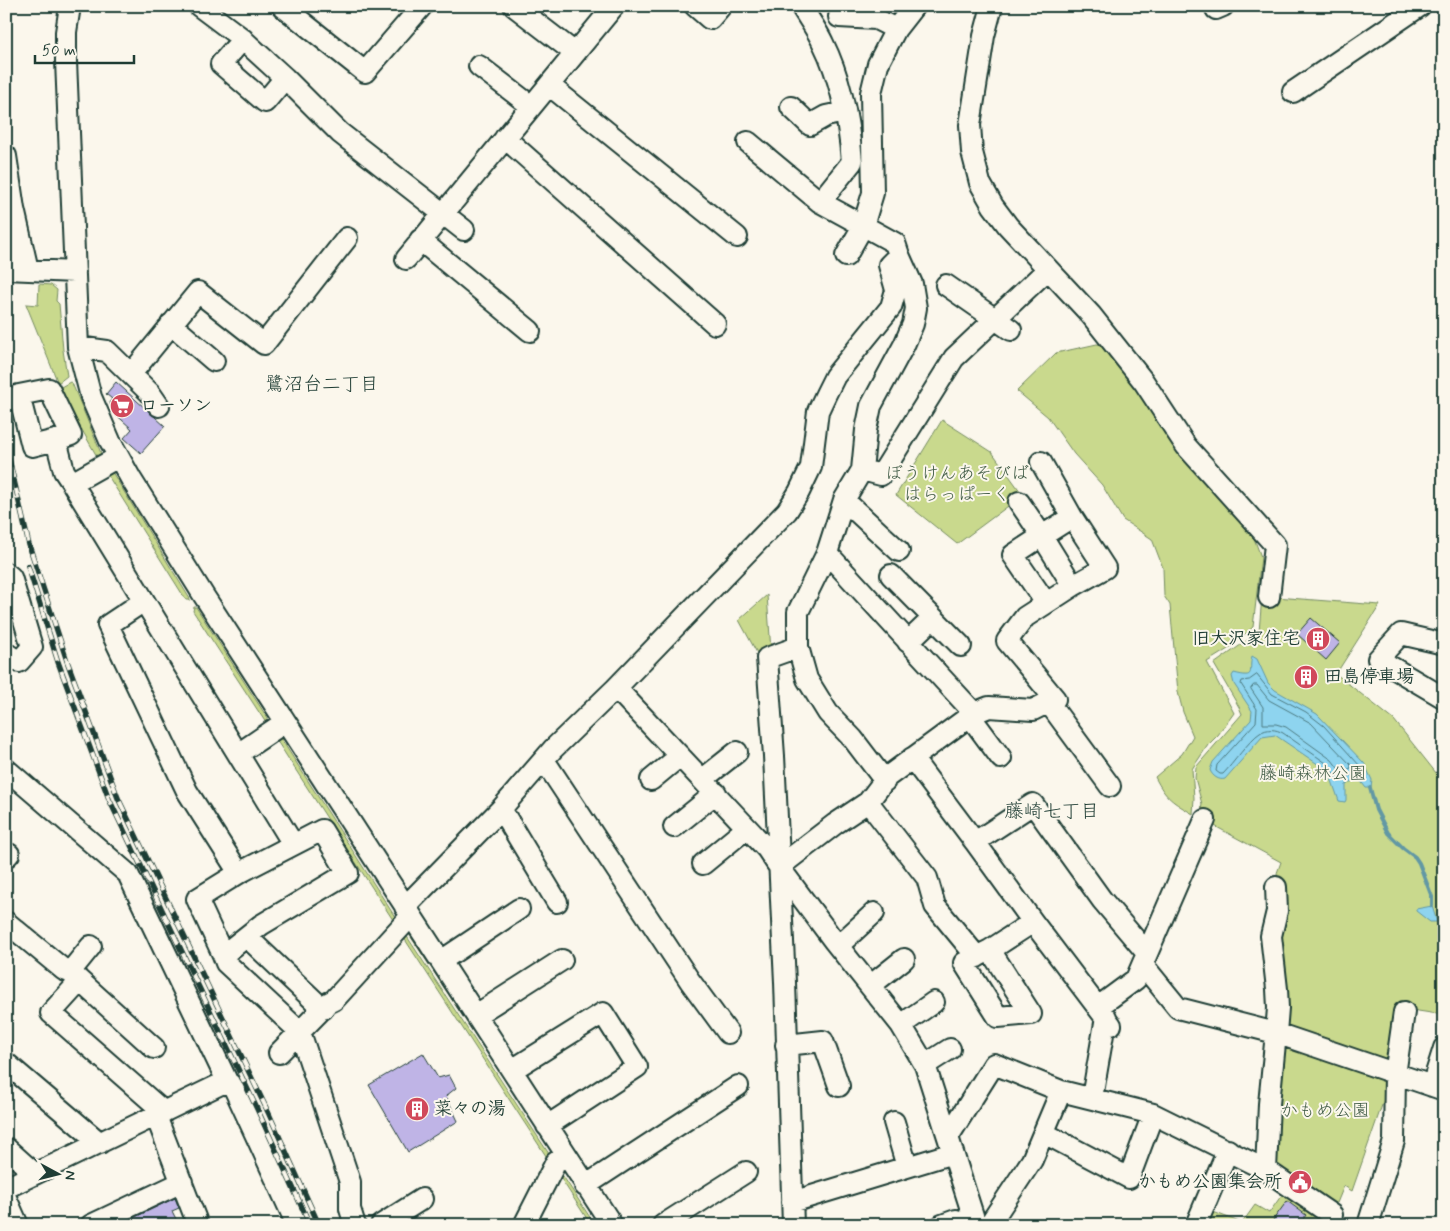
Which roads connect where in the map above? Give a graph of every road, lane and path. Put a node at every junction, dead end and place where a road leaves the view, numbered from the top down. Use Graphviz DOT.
graph roads {
  1 [pos="199,6"];
  2 [pos="282,6"];
  3 [pos="422,6"];
  4 [pos="514,6"];
  5 [pos="614,6"];
  6 [pos="695,6"];
  7 [pos="721,6"];
  8 [pos="801,6"];
  9 [pos="992,6"];
  10 [pos="1420,6"];
  11 [pos="69,7"];
  12 [pos="905,14"];
  13 [pos="839,17"];
  14 [pos="243,39"];
  15 [pos="575,54"];
  16 [pos="479,66"];
  17 [pos="285,78"];
  18 [pos="549,85"];
  19 [pos="1293,92"];
  20 [pos="531,106"];
  21 [pos="791,107"];
  22 [pos="845,112"];
  23 [pos="505,138"];
  24 [pos="748,142"];
  25 [pos="6,156"];
  26 [pos="820,202"];
  27 [pos="10,210"];
  28 [pos="443,214"];
  29 [pos="863,226"];
  30 [pos="464,230"];
  31 [pos="737,237"];
  32 [pos="346,238"];
  33 [pos="420,240"];
  34 [pos="11,254"];
  35 [pos="899,255"];
  36 [pos="846,256"];
  37 [pos="406,259"];
  38 [pos="1048,269"];
  39 [pos="75,272"];
  40 [pos="946,286"];
  41 [pos="171,324"];
  42 [pos="715,324"];
  43 [pos="1003,324"];
  44 [pos="530,330"];
  45 [pos="78,346"];
  46 [pos="214,361"];
  47 [pos="132,374"];
  48 [pos="159,406"];
  49 [pos="56,440"];
  50 [pos="118,457"];
  51 [pos="1040,462"];
  52 [pos="862,470"];
  53 [pos="72,483"];
  54 [pos="844,500"];
  55 [pos="1019,502"];
  56 [pos="1072,517"];
  57 [pos="1042,536"];
  58 [pos="899,551"];
  59 [pos="828,553"];
  60 [pos="6,574"];
  61 [pos="891,575"];
  62 [pos="1073,586"];
  63 [pos="1269,597"];
  64 [pos="144,601"];
  65 [pos="1046,603"];
  66 [pos="933,618"];
  67 [pos="908,642"];
  68 [pos="1444,644"];
  69 [pos="961,646"];
  70 [pos="798,647"];
  71 [pos="6,653"];
  72 [pos="616,688"];
  73 [pos="1444,698"];
  74 [pos="1049,703"];
  75 [pos="972,714"];
  76 [pos="285,722"];
  77 [pos="737,752"];
  78 [pos="238,754"];
  79 [pos="680,756"];
  80 [pos="912,758"];
  81 [pos="1001,758"];
  82 [pos="544,760"];
  83 [pos="6,769"];
  84 [pos="651,780"];
  85 [pos="885,781"];
  86 [pos="709,786"];
  87 [pos="1110,786"];
  88 [pos="868,802"];
  89 [pos="501,809"];
  90 [pos="1205,820"];
  91 [pos="674,827"];
  92 [pos="747,828"];
  93 [pos="975,842"];
  94 [pos="293,844"];
  95 [pos="703,864"];
  96 [pos="779,866"];
  97 [pos="238,873"];
  98 [pos="1276,887"];
  99 [pos="557,902"];
  100 [pos="519,909"];
  101 [pos="408,912"];
  102 [pos="874,913"];
  103 [pos="6,922"];
  104 [pos="1033,922"];
  105 [pos="247,937"];
  106 [pos="91,946"];
  107 [pos="838,946"];
  108 [pos="223,955"];
  109 [pos="1144,958"];
  110 [pos="904,959"];
  111 [pos="562,960"];
  112 [pos="440,961"];
  113 [pos="75,976"];
  114 [pos="870,986"];
  115 [pos="934,1002"];
  116 [pos="329,1004"];
  117 [pos="1404,1012"];
  118 [pos="476,1015"];
  119 [pos="1105,1016"];
  120 [pos="901,1025"];
  121 [pos="300,1032"];
  122 [pos="1276,1033"];
  123 [pos="728,1034"];
  124 [pos="786,1045"];
  125 [pos="154,1048"];
  126 [pos="1444,1048"];
  127 [pos="950,1049"];
  128 [pos="278,1053"];
  129 [pos="6,1063"];
  130 [pos="925,1065"];
  131 [pos="512,1070"];
  132 [pos="1395,1075"];
  133 [pos="227,1082"];
  134 [pos="738,1086"];
  135 [pos="839,1086"];
  136 [pos="1438,1088"];
  137 [pos="1061,1091"];
  138 [pos="1092,1098"];
  139 [pos="160,1114"];
  140 [pos="1153,1114"];
  141 [pos="894,1122"];
  142 [pos="547,1126"];
  143 [pos="1044,1133"];
  144 [pos="100,1143"];
  145 [pos="950,1145"];
  146 [pos="6,1148"];
  147 [pos="1228,1150"];
  148 [pos="566,1156"];
  149 [pos="907,1167"];
  150 [pos="1266,1170"];
  151 [pos="746,1172"];
  152 [pos="36,1174"];
  153 [pos="182,1182"];
  154 [pos="585,1186"];
  155 [pos="6,1188"];
  156 [pos="6,1198"];
  157 [pos="422,1199"];
  158 [pos="792,1202"];
  159 [pos="1332,1215"];
  160 [pos="18,1225"];
  161 [pos="91,1225"];
  162 [pos="198,1225"];
  163 [pos="297,1225"];
  164 [pos="355,1225"];
  165 [pos="381,1225"];
  166 [pos="524,1225"];
  167 [pos="612,1225"];
  168 [pos="664,1225"];
  169 [pos="793,1225"];
  170 [pos="976,1225"];
  171 [pos="989,1225"];
  172 [pos="1196,1225"];
  173 [pos="1368,1225"];
  1 -- 14 [label="street"];
  2 -- 3 [label="street"];
  4 -- 15 [label="street"];
  5 -- 15 [label="street"];
  6 -- 7 [label="street"];
  8 -- 22 [label="street"];
  9 -- 38 [label="street"];
  10 -- 19 [label="street"];
  11 -- 39 [label="street"];
  12 -- 13 [label="street"];
  12 -- 29 [label="street"];
  14 -- 17 [label="street"];
  14 -- 17 [label="street"];
  15 -- 18 [label="street"];
  16 -- 20 [label="street"];
  17 -- 28 [label="street"];
  18 -- 20 [label="street"];
  18 -- 31 [label="street"];
  20 -- 23 [label="street"];
  21 -- 22 [label="street"];
  22 -- 26 [label="street"];
  23 -- 28 [label="street"];
  23 -- 42 [label="street"];
  24 -- 26 [label="street"];
  25 -- 27 [label="street"];
  26 -- 29 [label="street"];
  27 -- 34 [label="street"];
  28 -- 30 [label="street"];
  28 -- 33 [label="street"];
  29 -- 35 [label="street"];
  29 -- 36 [label="street"];
  32 -- 41 [label="street"];
  33 -- 37 [label="street"];
  33 -- 44 [label="street"];
  34 -- 39 [label="street"];
  35 -- 52 [label="street"];
  35 -- 72 [label="street"];
  38 -- 43 [label="street"];
  38 -- 63 [label="street"];
  39 -- 45 [label="street"];
  40 -- 43 [label="street"];
  41 -- 46 [label="street"];
  41 -- 47 [label="street"];
  43 -- 52 [label="street"];
  45 -- 47 [label="street"];
  45 -- 50 [label="street"];
  47 -- 48 [label="street"];
  49 -- 53 [label="street"];
  50 -- 53 [label="street"];
  50 -- 76 [label="street"];
  51 -- 56 [label="street"];
  52 -- 54 [label="street"];
  53 -- 64 [label="street"];
  54 -- 58 [label="street"];
  54 -- 59 [label="street"];
  55 -- 57 [label="street"];
  56 -- 57 [label="street"];
  56 -- 62 [label="street"];
  57 -- 62 [label="street"];
  57 -- 65 [label="street"];
  59 -- 67 [label="street"];
  59 -- 70 [label="street"];
  60 -- 71 [label="street"];
  61 -- 66 [label="street"];
  62 -- 65 [label="street"];
  64 -- 78 [label="street"];
  64 -- 97 [label="street"];
  65 -- 74 [label="street"];
  66 -- 67 [label="street"];
  66 -- 69 [label="street"];
  67 -- 75 [label="street"];
  68 -- 73 [label="street"];
  70 -- 85 [label="street"];
  70 -- 96 [label="street"];
  72 -- 79 [label="street"];
  72 -- 82 [label="street"];
  74 -- 75 [label="street"];
  74 -- 87 [label="street"];
  75 -- 80 [label="street"];
  75 -- 81 [label="street"];
  76 -- 78 [label="street"];
  76 -- 101 [label="street"];
  77 -- 86 [label="street"];
  78 -- 94 [label="street"];
  79 -- 84 [label="street"];
  79 -- 86 [label="street"];
  80 -- 85 [label="street"];
  80 -- 93 [label="street"];
  82 -- 89 [label="street"];
  82 -- 123 [label="street"];
  83 -- 133 [label="street"];
  85 -- 88 [label="street"];
  86 -- 91 [label="street"];
  86 -- 92 [label="street"];
  88 -- 96 [label="street"];
  88 -- 104 [label="street"];
  89 -- 99 [label="street"];
  89 -- 101 [label="street"];
  90 -- 109 [label="street"];
  92 -- 95 [label="street"];
  92 -- 96 [label="street"];
  93 -- 104 [label="street"];
  93 -- 109 [label="street"];
  94 -- 97 [label="street"];
  94 -- 105 [label="street"];
  96 -- 107 [label="street"];
  96 -- 124 [label="street"];
  97 -- 108 [label="street"];
  98 -- 122 [label="street"];
  100 -- 112 [label="street"];
  101 -- 112 [label="street"];
  101 -- 116 [label="street"];
  102 -- 107 [label="street"];
  103 -- 113 [label="street"];
  104 -- 119 [label="street"];
  105 -- 108 [label="street"];
  105 -- 116 [label="street"];
  106 -- 113 [label="street"];
  107 -- 114 [label="street"];
  108 -- 121 [label="street"];
  109 -- 119 [label="street"];
  109 -- 122 [label="street"];
  110 -- 114 [label="street"];
  111 -- 118 [label="street"];
  112 -- 118 [label="street"];
  113 -- 125 [label="street"];
  113 -- 139 [label="street"];
  114 -- 120 [label="street"];
  115 -- 120 [label="street"];
  116 -- 121 [label="street"];
  117 -- 132 [label="street"];
  118 -- 131 [label="street"];
  119 -- 138 [label="street"];
  120 -- 130 [label="street"];
  121 -- 128 [label="street"];
  121 -- 164 [label="street"];
  122 -- 132 [label="street"];
  122 -- 150 [label="street"];
  124 -- 135 [label="street"];
  124 -- 158 [label="street"];
  126 -- 136 [label="street"];
  127 -- 130 [label="street"];
  129 -- 144 [label="street"];
  130 -- 145 [label="street"];
  131 -- 142 [label="street"];
  131 -- 142 [label="street"];
  132 -- 136 [label="street"];
  132 -- 173 [label="street"];
  133 -- 139 [label="street"];
  133 -- 163 [label="street"];
  134 -- 154 [label="street"];
  137 -- 138 [label="street"];
  137 -- 143 [label="street"];
  137 -- 145 [label="street"];
  138 -- 140 [label="street"];
  139 -- 144 [label="street"];
  139 -- 153 [label="street"];
  140 -- 143 [label="street"];
  140 -- 147 [label="street"];
  141 -- 149 [label="street"];
  142 -- 148 [label="street"];
  143 -- 171 [label="street"];
  144 -- 152 [label="street"];
  145 -- 149 [label="street"];
  145 -- 170 [label="street"];
  146 -- 152 [label="street"];
  147 -- 150 [label="street"];
  147 -- 172 [label="street"];
  148 -- 154 [label="street"];
  148 -- 166 [label="street"];
  149 -- 158 [label="street"];
  150 -- 159 [label="street"];
  151 -- 168 [label="street"];
  152 -- 155 [label="street"];
  153 -- 161 [label="street"];
  153 -- 162 [label="street"];
  154 -- 167 [label="street"];
  156 -- 160 [label="street"];
  157 -- 165 [label="street"];
  158 -- 169 [label="street"];
}
